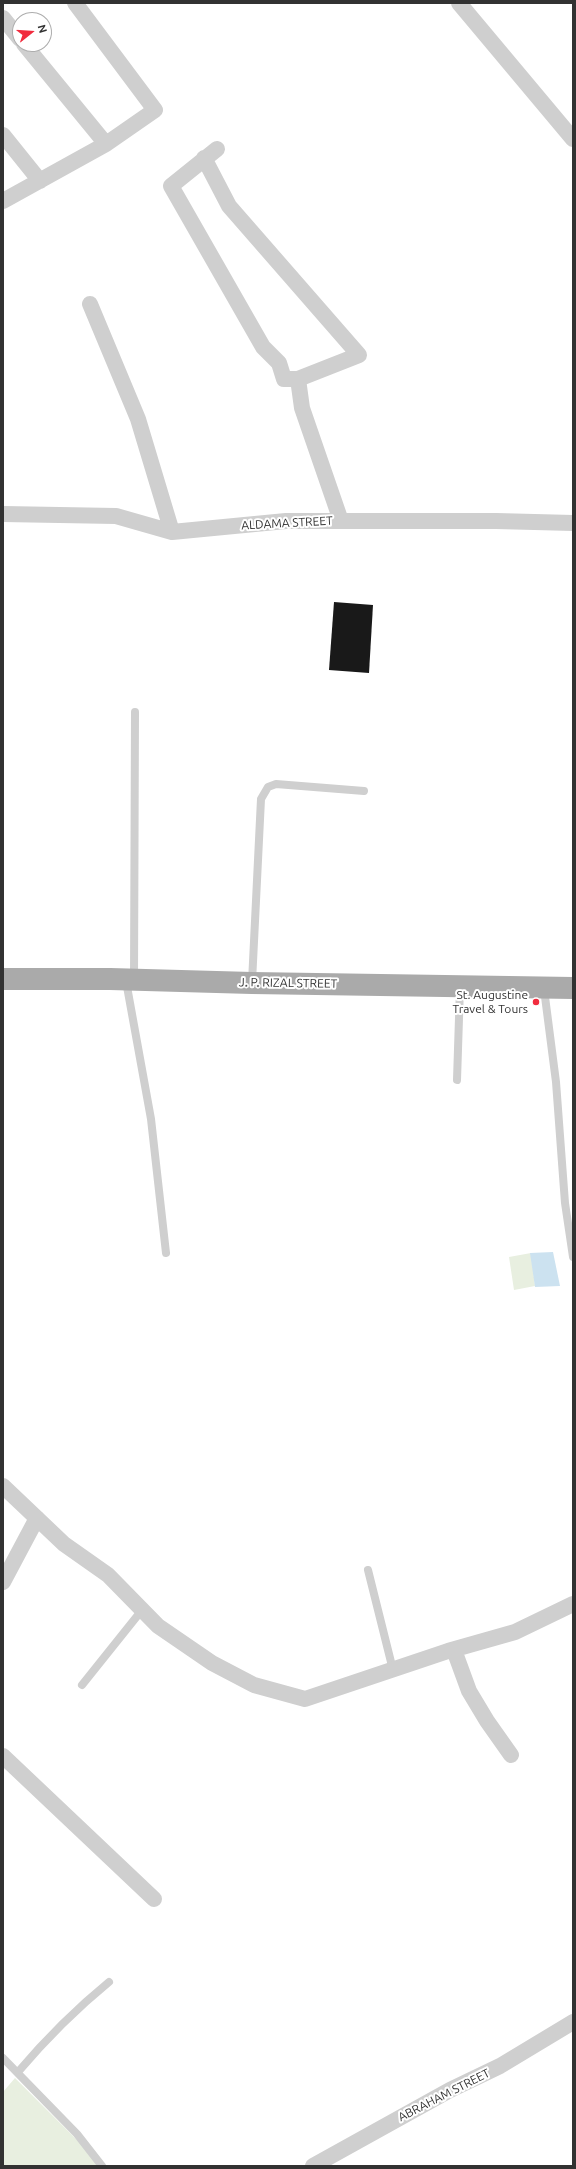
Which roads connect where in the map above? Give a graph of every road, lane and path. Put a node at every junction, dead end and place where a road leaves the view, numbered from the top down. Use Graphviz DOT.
graph roads {
  1 [pos="76,3"];
  2 [pos="459,3"];
  3 [pos="3,18"];
  4 [pos="12,29"];
  5 [pos="31,52"];
  6 [pos="3,135"];
  7 [pos="573,139"];
  8 [pos="106,144"];
  9 [pos="40,181"];
  10 [pos="3,201"];
  11 [pos="90,304"];
  12 [pos="298,379"];
  13 [pos="3,514"];
  14 [pos="340,521"];
  15 [pos="573,523"];
  16 [pos="172,532"];
  17 [pos="134,712"];
  18 [pos="364,791"];
  19 [pos="3,979"];
  20 [pos="130,979"];
  21 [pos="252,983"];
  22 [pos="460,987"];
  23 [pos="573,988"];
  24 [pos="544,989"];
  25 [pos="457,1080"];
  26 [pos="166,1253"];
  27 [pos="573,1257"];
  28 [pos="3,1486"];
  29 [pos="37,1518"];
  30 [pos="368,1570"];
  31 [pos="3,1582"];
  32 [pos="573,1604"];
  33 [pos="142,1610"];
  34 [pos="454,1650"];
  35 [pos="393,1670"];
  36 [pos="82,1685"];
  37 [pos="511,1755"];
  38 [pos="3,1756"];
  39 [pos="154,1899"];
  40 [pos="109,1982"];
  41 [pos="573,2022"];
  42 [pos="3,2058"];
  43 [pos="18,2072"];
  44 [pos="102,2166"];
  45 [pos="313,2166"];
  1 -- 8 [label="street"];
  2 -- 7 [label="street"];
  3 -- 4 [label="street"];
  5 -- 8 [label="street"];
  6 -- 9 [label="street"];
  8 -- 9 [label="street"];
  9 -- 10 [label="street"];
  11 -- 16 [label="street"];
  12 -- 12 [label="street"];
  12 -- 14 [label="street"];
  13 -- 16 [label="street, ALDAMA STREET"];
  14 -- 15 [label="street, ALDAMA STREET"];
  14 -- 16 [label="street, ALDAMA STREET"];
  17 -- 20 [label="lane"];
  18 -- 21 [label="lane"];
  19 -- 20 [label="main road, J. P. RIZAL STREET"];
  20 -- 21 [label="main road, J. P. RIZAL STREET"];
  20 -- 26 [label="lane"];
  21 -- 22 [label="main road, J. P. RIZAL STREET"];
  22 -- 24 [label="main road, J. P. RIZAL STREET"];
  22 -- 25 [label="lane"];
  23 -- 24 [label="main road, J. P. RIZAL STREET"];
  24 -- 27 [label="lane"];
  28 -- 29 [label="street"];
  29 -- 31 [label="street"];
  29 -- 33 [label="street"];
  30 -- 35 [label="lane"];
  32 -- 34 [label="street"];
  33 -- 35 [label="street"];
  33 -- 36 [label="lane"];
  34 -- 35 [label="street"];
  34 -- 37 [label="street"];
  38 -- 39 [label="street"];
  40 -- 43 [label="lane"];
  41 -- 45 [label="street, ABRAHAM STREET"];
  42 -- 43 [label="lane"];
  43 -- 44 [label="lane"];
}
